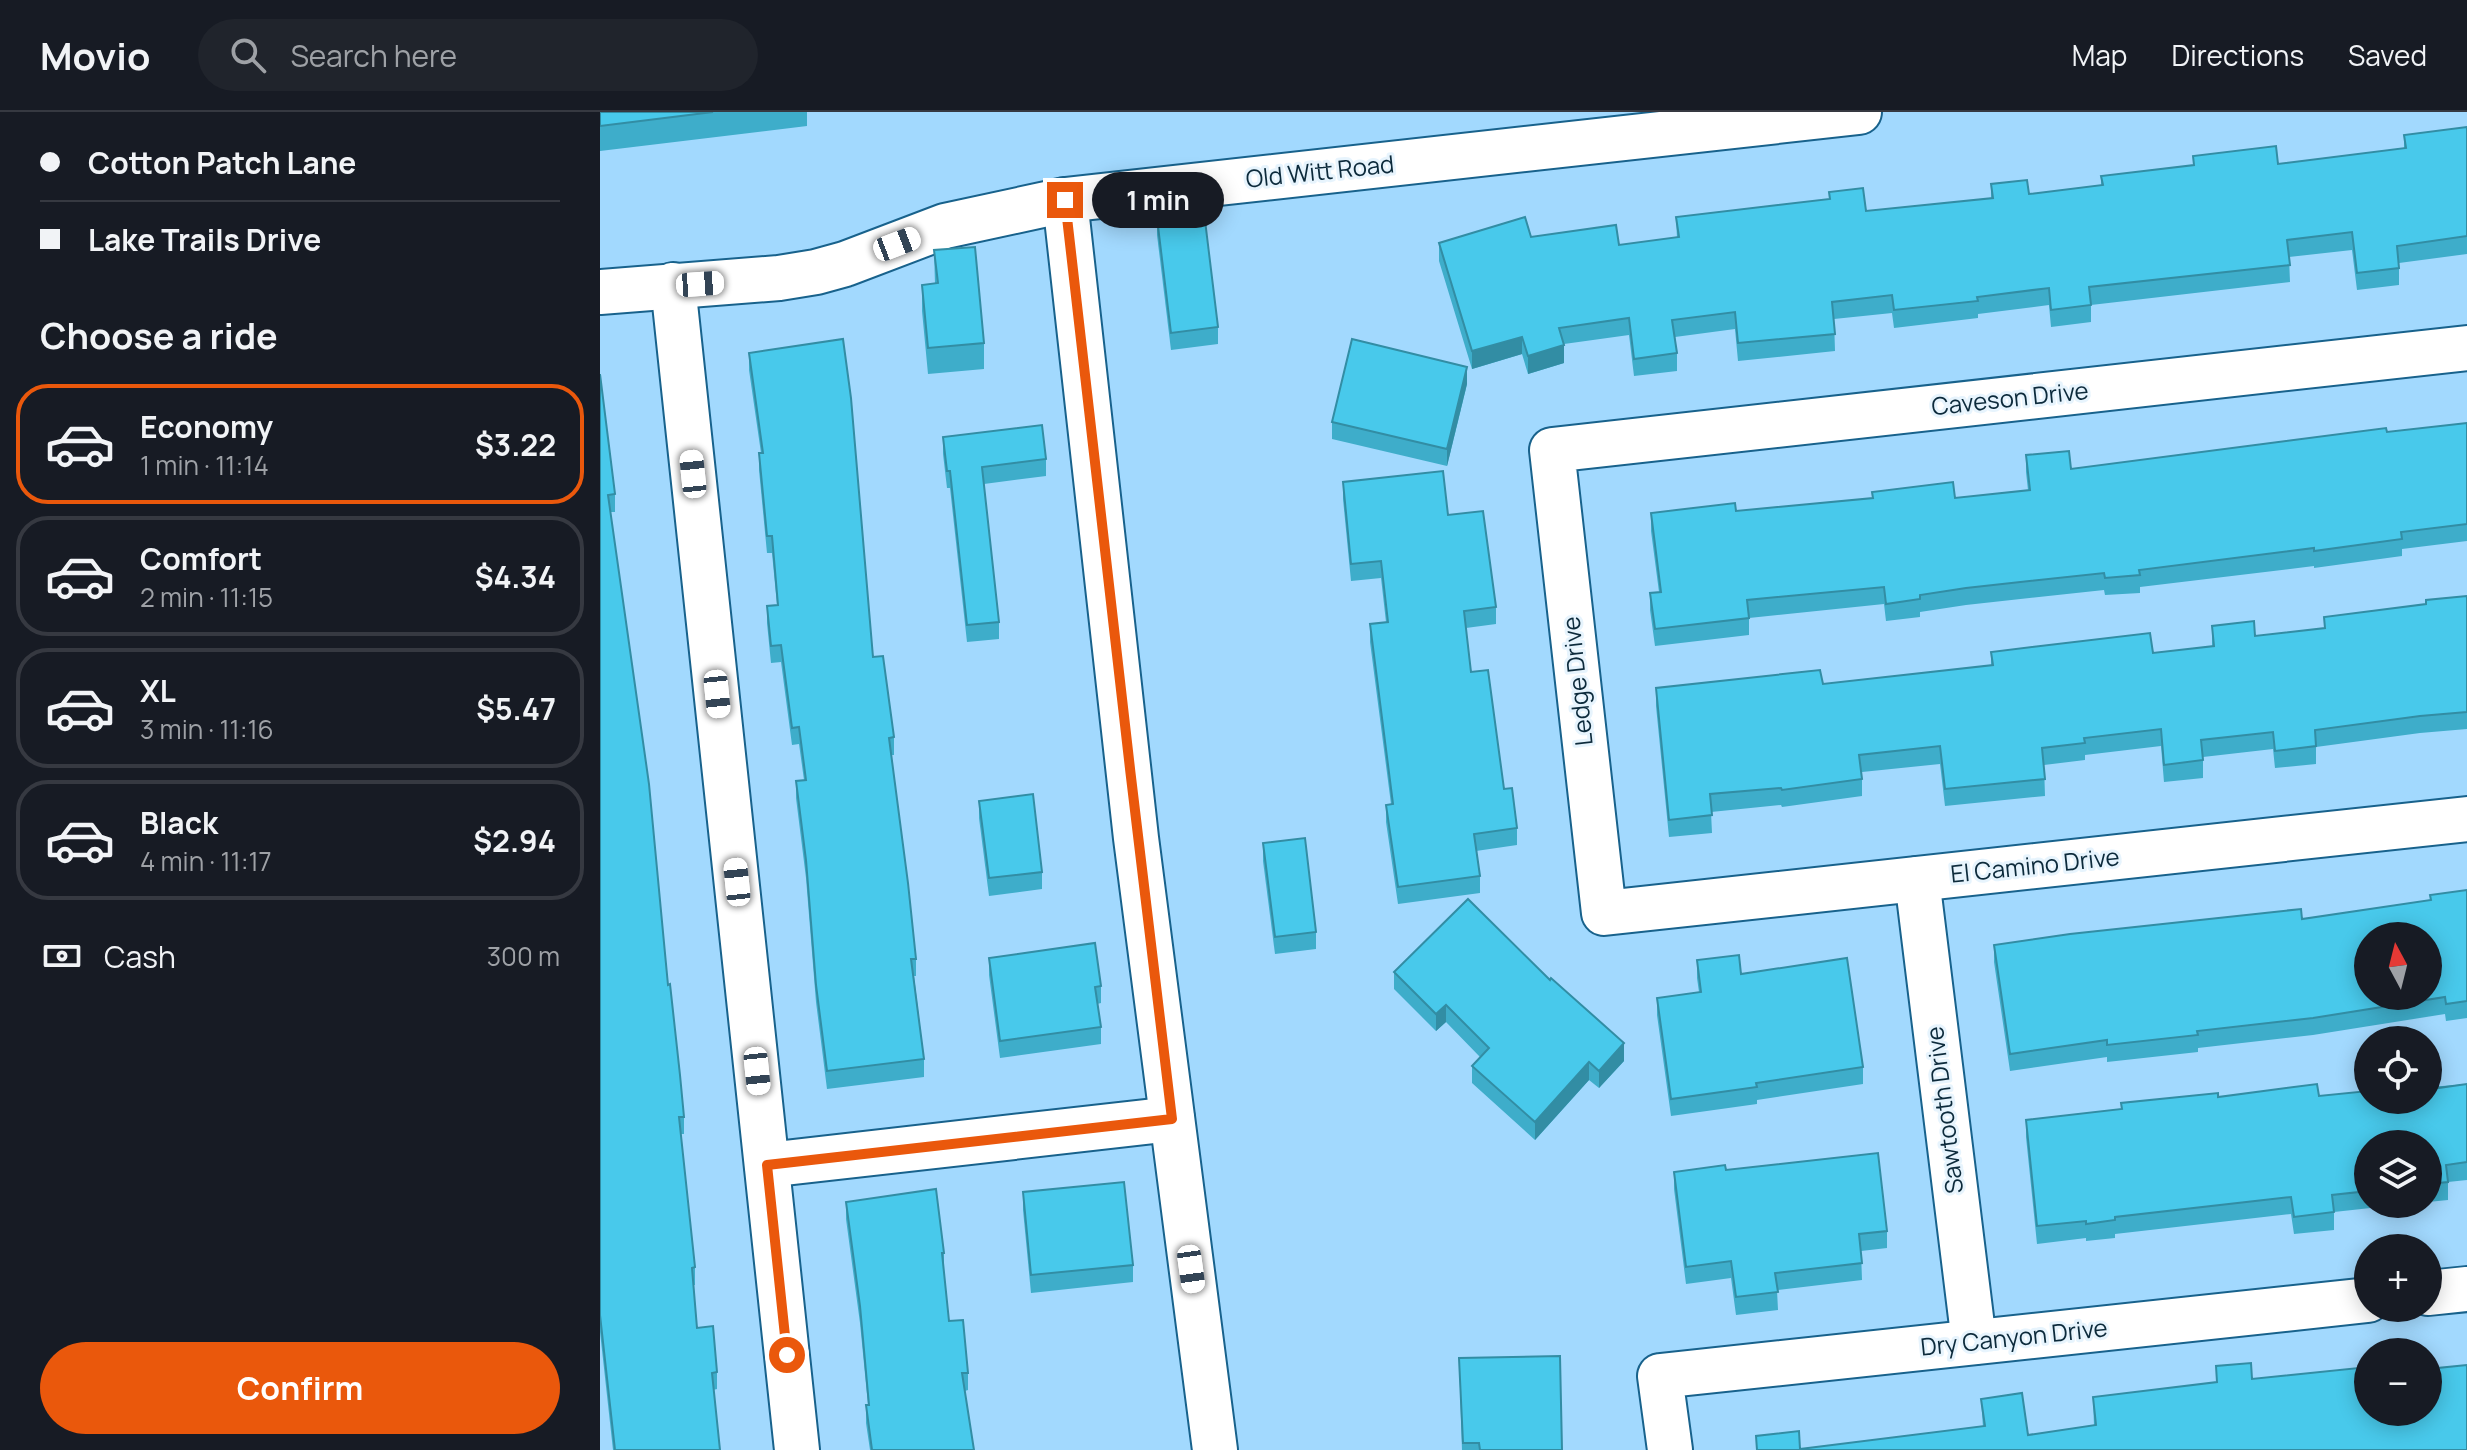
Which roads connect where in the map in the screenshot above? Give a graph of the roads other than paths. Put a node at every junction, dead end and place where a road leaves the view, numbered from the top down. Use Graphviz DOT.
graph roads {
  1 [pos="1859,112"];
  2 [pos="1065,200"];
  3 [pos="673,285"];
  4 [pos="600,292"];
  5 [pos="2467,348"];
  6 [pos="1552,450"];
  7 [pos="2467,819"];
  8 [pos="1917,879"];
  9 [pos="1604,913"];
  10 [pos="1172,1119"];
  11 [pos="767,1165"];
  12 [pos="2467,1289"];
  13 [pos="2442,1292"];
  14 [pos="2354,1301"];
  15 [pos="1974,1342"];
  16 [pos="797,1450"];
  17 [pos="1215,1450"];
  18 [pos="1670,1450"];
  1 -- 2 [label="street, Old Witt Road"];
  2 -- 3 [label="street, Old Witt Road"];
  2 -- 10 [label="street"];
  3 -- 4 [label="street, Old Witt Road"];
  3 -- 11 [label="street"];
  5 -- 6 [label="street, Caveson Drive"];
  6 -- 9 [label="street, Ledge Drive"];
  7 -- 8 [label="street, El Camino Drive"];
  8 -- 9 [label="street, El Camino Drive"];
  8 -- 15 [label="street, Sawtooth Drive"];
  10 -- 11 [label="street"];
  10 -- 17 [label="street"];
  11 -- 16 [label="street"];
  12 -- 13 [label="street"];
  14 -- 15 [label="street, Dry Canyon Drive"];
  15 -- 18 [label="street, Dry Canyon Drive"];
}
